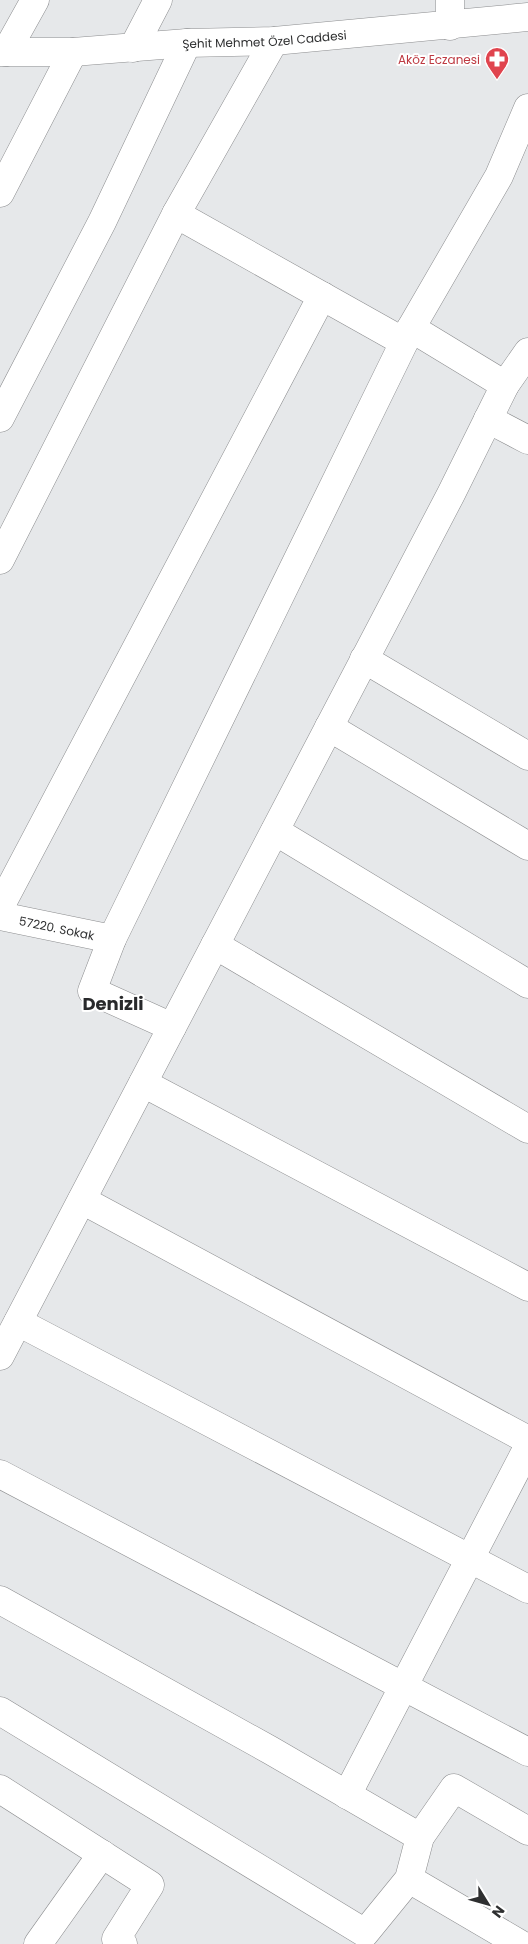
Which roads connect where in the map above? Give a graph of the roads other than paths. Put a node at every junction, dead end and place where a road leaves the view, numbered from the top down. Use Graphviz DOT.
graph roads {
  1 [pos="35,0"];
  2 [pos="158,0"];
  3 [pos="450,13"];
  4 [pos="528,17"];
  5 [pos="274,41"];
  6 [pos="187,43"];
  7 [pos="133,48"];
  8 [pos="3,52"];
  9 [pos="74,52"];
  10 [pos="528,108"];
  11 [pos="0,194"];
  12 [pos="176,214"];
  13 [pos="322,296"];
  14 [pos="407,335"];
  15 [pos="528,352"];
  16 [pos="505,385"];
  17 [pos="0,418"];
  18 [pos="488,419"];
  19 [pos="528,440"];
  20 [pos="0,560"];
  21 [pos="364,659"];
  22 [pos="329,727"];
  23 [pos="528,756"];
  24 [pos="274,831"];
  25 [pos="528,846"];
  26 [pos="0,907"];
  27 [pos="0,916"];
  28 [pos="112,939"];
  29 [pos="215,945"];
  30 [pos="528,984"];
  31 [pos="172,1026"];
  32 [pos="143,1083"];
  33 [pos="528,1129"];
  34 [pos="82,1200"];
  35 [pos="528,1287"];
  36 [pos="18,1322"];
  37 [pos="0,1356"];
  38 [pos="528,1440"];
  39 [pos="528,1447"];
  40 [pos="0,1474"];
  41 [pos="470,1558"];
  42 [pos="528,1589"];
  43 [pos="0,1600"];
  44 [pos="403,1687"];
  45 [pos="0,1711"];
  46 [pos="528,1752"];
  47 [pos="0,1789"];
  48 [pos="347,1794"];
  49 [pos="528,1831"];
  50 [pos="420,1838"];
  51 [pos="102,1854"];
  52 [pos="409,1879"];
  53 [pos="513,1942"];
  54 [pos="38,1944"];
  55 [pos="123,1944"];
  1 -- 8 [label="street"];
  2 -- 7 [label="street"];
  3 -- 4 [label="street, Şehit Mehmet Özel Caddesi"];
  3 -- 5 [label="street, Şehit Mehmet Özel Caddesi"];
  5 -- 6 [label="street, Şehit Mehmet Özel Caddesi"];
  5 -- 12 [label="street"];
  6 -- 7 [label="street, Şehit Mehmet Özel Caddesi"];
  6 -- 17 [label="street"];
  7 -- 9 [label="street, Şehit Mehmet Özel Caddesi"];
  8 -- 9 [label="street, Şehit Mehmet Özel Caddesi"];
  9 -- 11 [label="street"];
  10 -- 14 [label="street"];
  12 -- 13 [label="street"];
  12 -- 20 [label="street"];
  13 -- 14 [label="street"];
  13 -- 26 [label="street"];
  14 -- 16 [label="street"];
  14 -- 28 [label="street"];
  15 -- 16 [label="street"];
  16 -- 18 [label="street"];
  18 -- 19 [label="street"];
  18 -- 21 [label="street"];
  21 -- 22 [label="street"];
  21 -- 23 [label="street"];
  22 -- 24 [label="street"];
  22 -- 25 [label="street"];
  24 -- 29 [label="street"];
  24 -- 30 [label="street"];
  27 -- 28 [label="street, 57220. Sokak"];
  28 -- 31 [label="street"];
  29 -- 31 [label="street"];
  29 -- 33 [label="street"];
  31 -- 32 [label="street"];
  32 -- 34 [label="street"];
  32 -- 35 [label="street"];
  34 -- 36 [label="street"];
  34 -- 38 [label="street"];
  36 -- 37 [label="street"];
  36 -- 41 [label="street"];
  39 -- 41 [label="street"];
  40 -- 44 [label="street"];
  41 -- 42 [label="street"];
  41 -- 44 [label="street"];
  43 -- 48 [label="street"];
  44 -- 46 [label="street"];
  44 -- 48 [label="street"];
  45 -- 52 [label="street"];
  47 -- 51 [label="street"];
  48 -- 50 [label="street"];
  49 -- 50 [label="street"];
  50 -- 52 [label="street"];
  51 -- 54 [label="street"];
  51 -- 55 [label="street"];
  52 -- 53 [label="street"];
}
